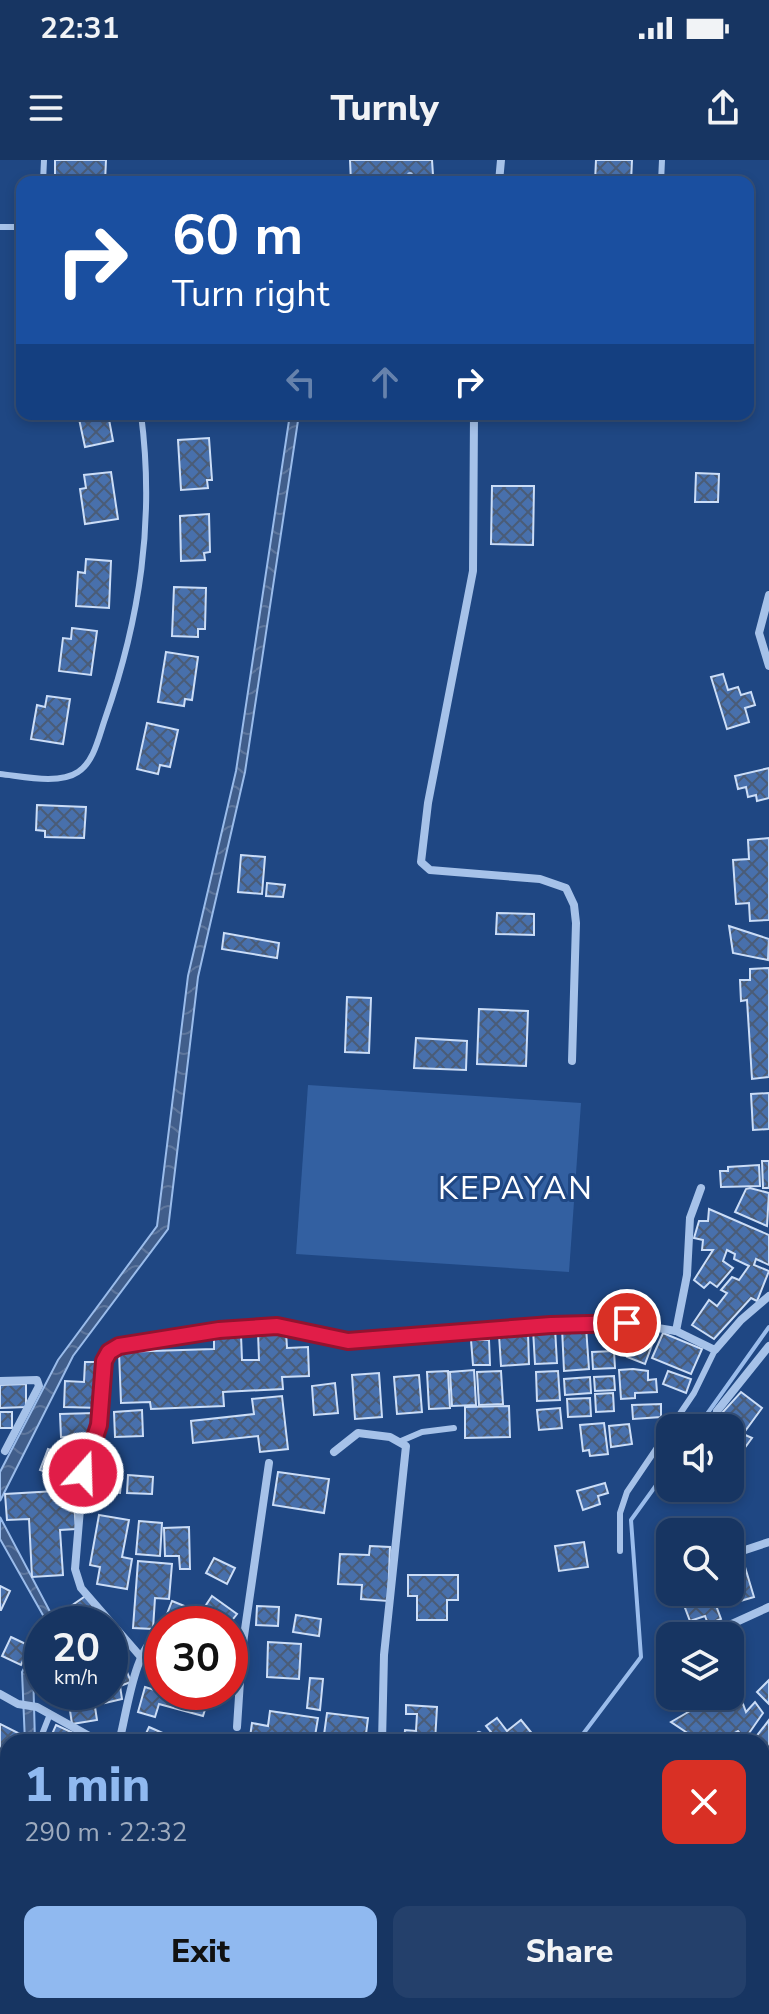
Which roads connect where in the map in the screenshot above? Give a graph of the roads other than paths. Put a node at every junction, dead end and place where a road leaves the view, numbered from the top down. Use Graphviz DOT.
graph roads {
  1 [pos="141,420"];
  2 [pos="474,420"];
  3 [pos="769,595"];
  4 [pos="769,666"];
  5 [pos="0,774"];
  6 [pos="572,1061"];
  7 [pos="701,1188"];
  8 [pos="769,1296"];
  9 [pos="676,1331"];
  10 [pos="769,1346"];
  11 [pos="715,1350"];
  12 [pos="0,1381"];
  13 [pos="717,1411"];
  14 [pos="454,1428"];
  15 [pos="401,1441"];
  16 [pos="5,1451"];
  17 [pos="334,1452"];
  18 [pos="269,1463"];
  19 [pos="769,1542"];
  20 [pos="744,1550"];
  21 [pos="620,1551"];
  22 [pos="769,1607"];
  23 [pos="248,1608"];
  24 [pos="736,1622"];
  25 [pos="144,1648"];
  26 [pos="140,1656"];
  27 [pos="0,1694"];
  28 [pos="238,1710"];
  29 [pos="50,1714"];
  30 [pos="237,1727"];
  31 [pos="42,1734"];
  32 [pos="86,1734"];
  33 [pos="121,1734"];
  34 [pos="382,1734"];
  1 -- 5 [label="lane"];
  2 -- 6 [label="street"];
  3 -- 4 [label="street"];
  7 -- 9 [label="street"];
  8 -- 11 [label="street"];
  9 -- 11 [label="street"];
  9 -- 26 [label="street"];
  10 -- 13 [label="street"];
  11 -- 21 [label="lane"];
  12 -- 16 [label="street"];
  14 -- 15 [label="lane"];
  15 -- 17 [label="street"];
  15 -- 34 [label="street"];
  18 -- 23 [label="street"];
  19 -- 20 [label="street"];
  22 -- 24 [label="street"];
  25 -- 26 [label="street"];
  26 -- 33 [label="street"];
  27 -- 29 [label="street"];
  28 -- 30 [label="street"];
  29 -- 31 [label="lane"];
  29 -- 32 [label="street"];
}
